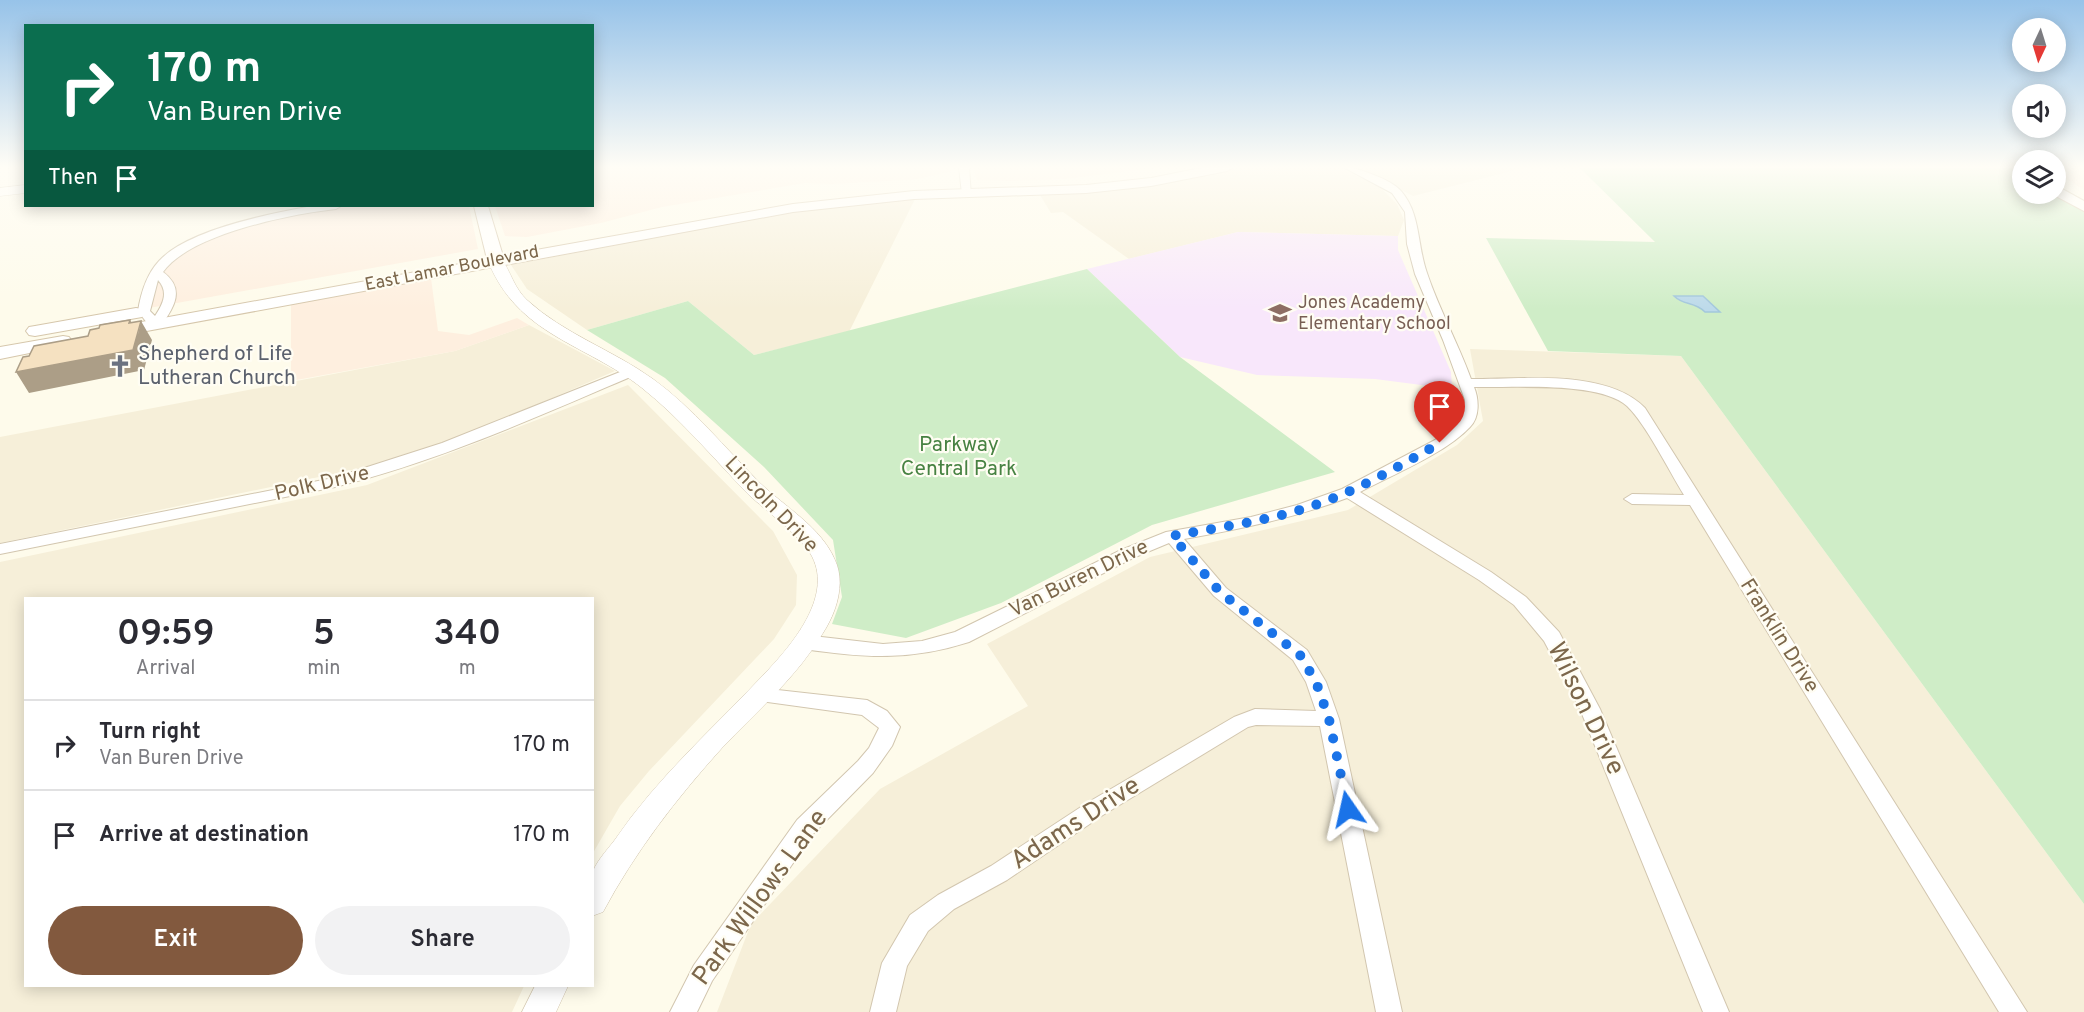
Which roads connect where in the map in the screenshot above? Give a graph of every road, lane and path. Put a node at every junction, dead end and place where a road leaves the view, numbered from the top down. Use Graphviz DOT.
graph roads {
  1 [pos="288,214"];
  2 [pos="483,214"];
  3 [pos="701,214"];
  4 [pos="1410,214"];
  5 [pos="494,255"];
  6 [pos="156,273"];
  7 [pos="169,307"];
  8 [pos="149,318"];
  9 [pos="0,337"];
  10 [pos="0,353"];
  11 [pos="630,372"];
  12 [pos="1468,383"];
  13 [pos="1348,492"];
  14 [pos="1632,499"];
  15 [pos="1694,500"];
  16 [pos="1172,536"];
  17 [pos="0,549"];
  18 [pos="804,642"];
  19 [pos="759,695"];
  20 [pos="1329,719"];
  21 [pos="594,899"];
  22 [pos="552,987"];
  23 [pos="539,1012"];
  24 [pos="683,1012"];
  25 [pos="883,1012"];
  26 [pos="1389,1012"];
  27 [pos="1716,1012"];
  28 [pos="2014,1012"];
  1 -- 6 [label="street"];
  2 -- 5 [label="main road, Lincoln Drive"];
  3 -- 5 [label="main road, East Lamar Boulevard"];
  4 -- 12 [label="street, Van Buren Drive"];
  5 -- 7 [label="main road, East Lamar Boulevard"];
  5 -- 8 [label="main road, East Lamar Boulevard"];
  5 -- 11 [label="street, Lincoln Drive"];
  6 -- 7 [label="street"];
  6 -- 8 [label="street"];
  7 -- 8 [label="main road, East Lamar Boulevard"];
  8 -- 9 [label="main road, East Lamar Boulevard"];
  8 -- 10 [label="main road, East Lamar Boulevard"];
  11 -- 17 [label="street, Polk Drive"];
  11 -- 18 [label="street, Lincoln Drive"];
  12 -- 13 [label="street, Van Buren Drive"];
  12 -- 15 [label="street, Franklin Drive"];
  13 -- 16 [label="street, Van Buren Drive"];
  13 -- 27 [label="street, Wilson Drive"];
  14 -- 15 [label="street"];
  15 -- 28 [label="street, Franklin Drive"];
  16 -- 18 [label="street, Van Buren Drive"];
  16 -- 20 [label="street"];
  18 -- 19 [label="street, Lincoln Drive"];
  19 -- 21 [label="street, Lincoln Drive"];
  19 -- 24 [label="street, Park Willows Lane"];
  20 -- 25 [label="street, Adams Drive"];
  20 -- 26 [label="street"];
  22 -- 23 [label="street"];
}
